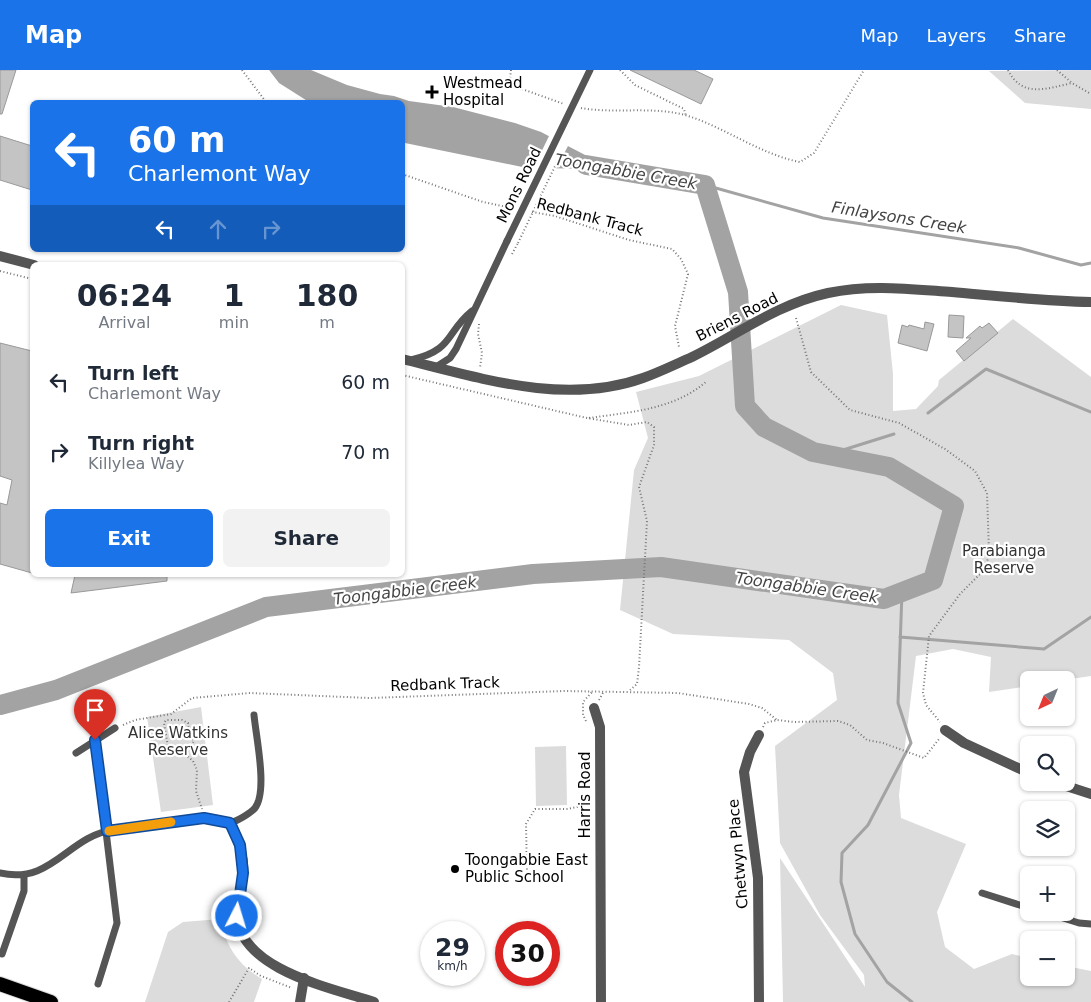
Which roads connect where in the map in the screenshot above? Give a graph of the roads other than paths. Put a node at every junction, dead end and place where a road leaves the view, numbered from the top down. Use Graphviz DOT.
graph roads {
  1 [pos="590,70"];
  2 [pos="0,256"];
  3 [pos="30,264"];
  4 [pos="1091,302"];
  5 [pos="472,311"];
  6 [pos="406,360"];
  7 [pos="436,367"];
  8 [pos="594,708"];
  9 [pos="254,716"];
  10 [pos="116,728"];
  11 [pos="945,730"];
  12 [pos="759,736"];
  13 [pos="95,740"];
  14 [pos="76,753"];
  15 [pos="1020,769"];
  16 [pos="1075,789"];
  17 [pos="1091,794"];
  18 [pos="230,823"];
  19 [pos="107,831"];
  20 [pos="0,873"];
  21 [pos="24,874"];
  22 [pos="982,893"];
  23 [pos="1020,905"];
  24 [pos="1073,921"];
  25 [pos="1091,924"];
  26 [pos="2,954"];
  27 [pos="304,978"];
  28 [pos="0,984"];
  29 [pos="98,984"];
  30 [pos="301,997"];
  31 [pos="51,1002"];
  32 [pos="374,1002"];
  33 [pos="601,1002"];
  34 [pos="758,1002"];
  1 -- 5 [label="lane, Mons Road, bridge"];
  2 -- 3 [label="street"];
  4 -- 7 [label="street, Briens Road"];
  5 -- 6 [label="lane, Mons Road"];
  5 -- 7 [label="lane, Mons Road"];
  6 -- 7 [label="street, Briens Road"];
  8 -- 33 [label="street, Harris Road"];
  9 -- 18 [label="lane"];
  10 -- 13 [label="lane"];
  11 -- 15 [label="street"];
  12 -- 34 [label="street, Chetwyn Place"];
  13 -- 14 [label="lane"];
  13 -- 19 [label="lane"];
  16 -- 17 [label="street"];
  18 -- 19 [label="lane"];
  18 -- 27 [label="street"];
  19 -- 21 [label="lane"];
  19 -- 29 [label="lane"];
  20 -- 21 [label="lane"];
  21 -- 26 [label="lane"];
  22 -- 23 [label="lane"];
  24 -- 25 [label="lane"];
  27 -- 30 [label="street"];
  27 -- 32 [label="street"];
  28 -- 31 [label="highway"];
}
